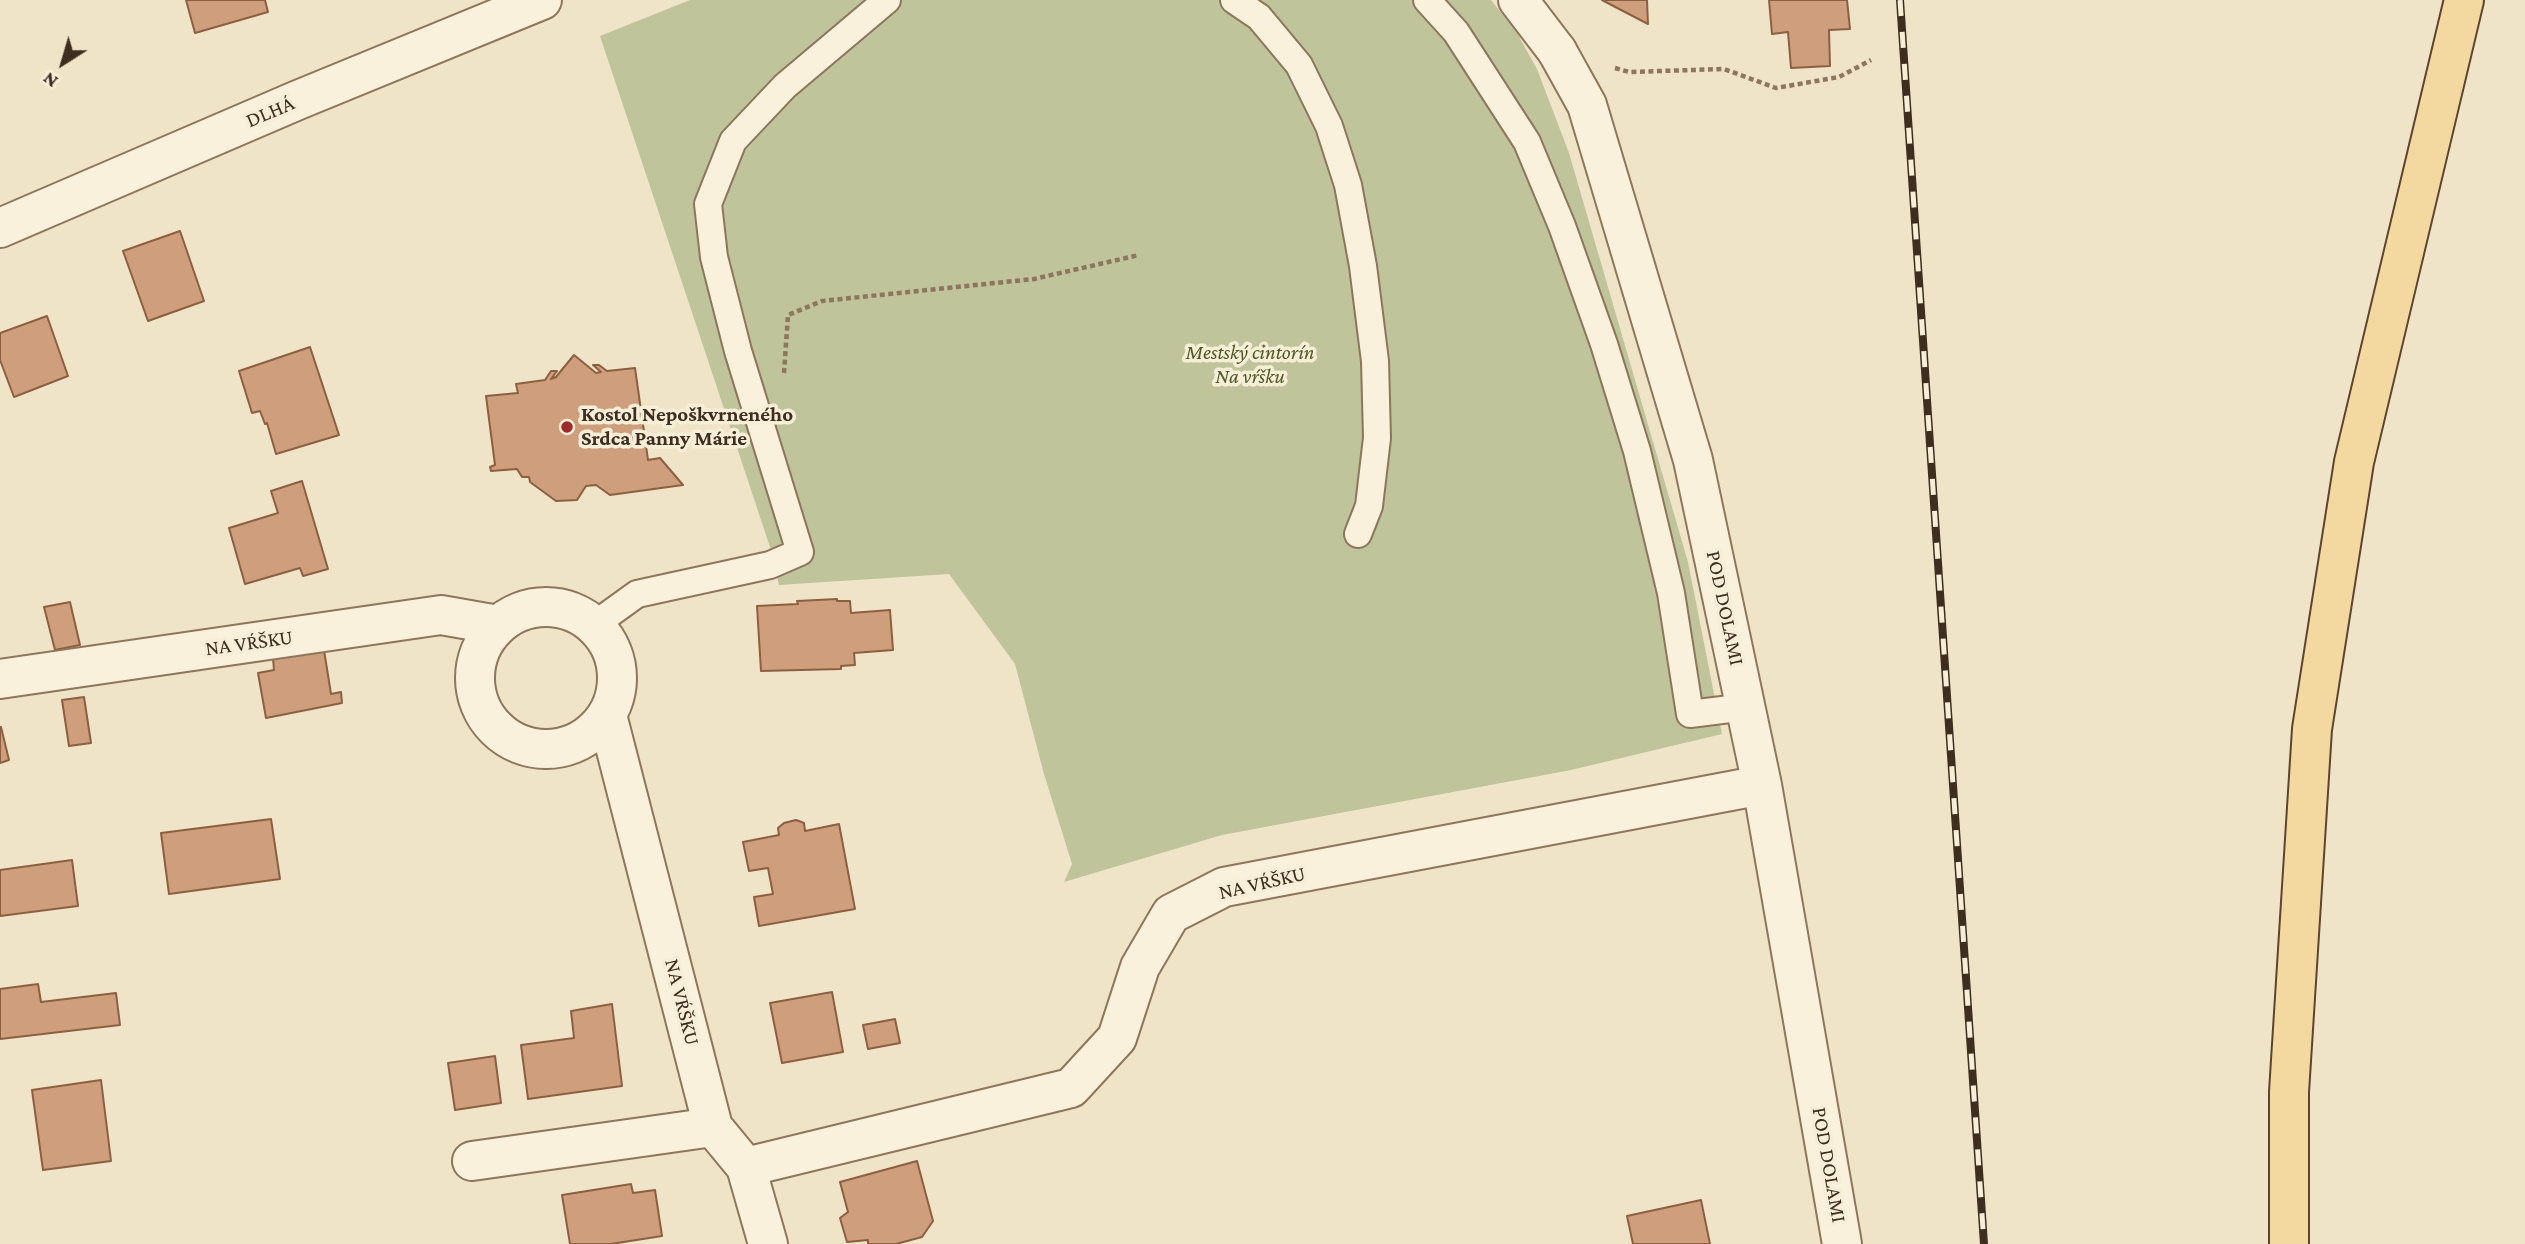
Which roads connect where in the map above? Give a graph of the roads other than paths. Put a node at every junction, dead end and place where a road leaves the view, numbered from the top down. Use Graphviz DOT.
graph roads {
  1 [pos="542,0"];
  2 [pos="887,0"];
  3 [pos="1234,0"];
  4 [pos="1427,0"];
  5 [pos="1518,0"];
  6 [pos="2463,0"];
  7 [pos="0,228"];
  8 [pos="1358,534"];
  9 [pos="498,625"];
  10 [pos="594,625"];
  11 [pos="0,679"];
  12 [pos="1746,707"];
  13 [pos="607,715"];
  14 [pos="1762,785"];
  15 [pos="713,1127"];
  16 [pos="472,1161"];
  17 [pos="746,1167"];
  18 [pos="768,1244"];
  19 [pos="1842,1244"];
  20 [pos="2289,1244"];
  1 -- 7 [label="street, DLHÁ"];
  2 -- 10 [label="lane"];
  3 -- 8 [label="lane"];
  4 -- 12 [label="lane"];
  5 -- 12 [label="street, POD DOLAMI"];
  6 -- 20 [label="main road"];
  9 -- 10 [label="street"];
  9 -- 11 [label="street, NA VŔŠKU"];
  9 -- 13 [label="street"];
  10 -- 13 [label="street"];
  12 -- 14 [label="street, POD DOLAMI"];
  13 -- 15 [label="street, NA VŔŠKU"];
  14 -- 17 [label="street, NA VŔŠKU"];
  14 -- 19 [label="street, POD DOLAMI"];
  15 -- 16 [label="street"];
  15 -- 17 [label="street, NA VŔŠKU"];
  17 -- 18 [label="street, NA VŔŠKU"];
}
